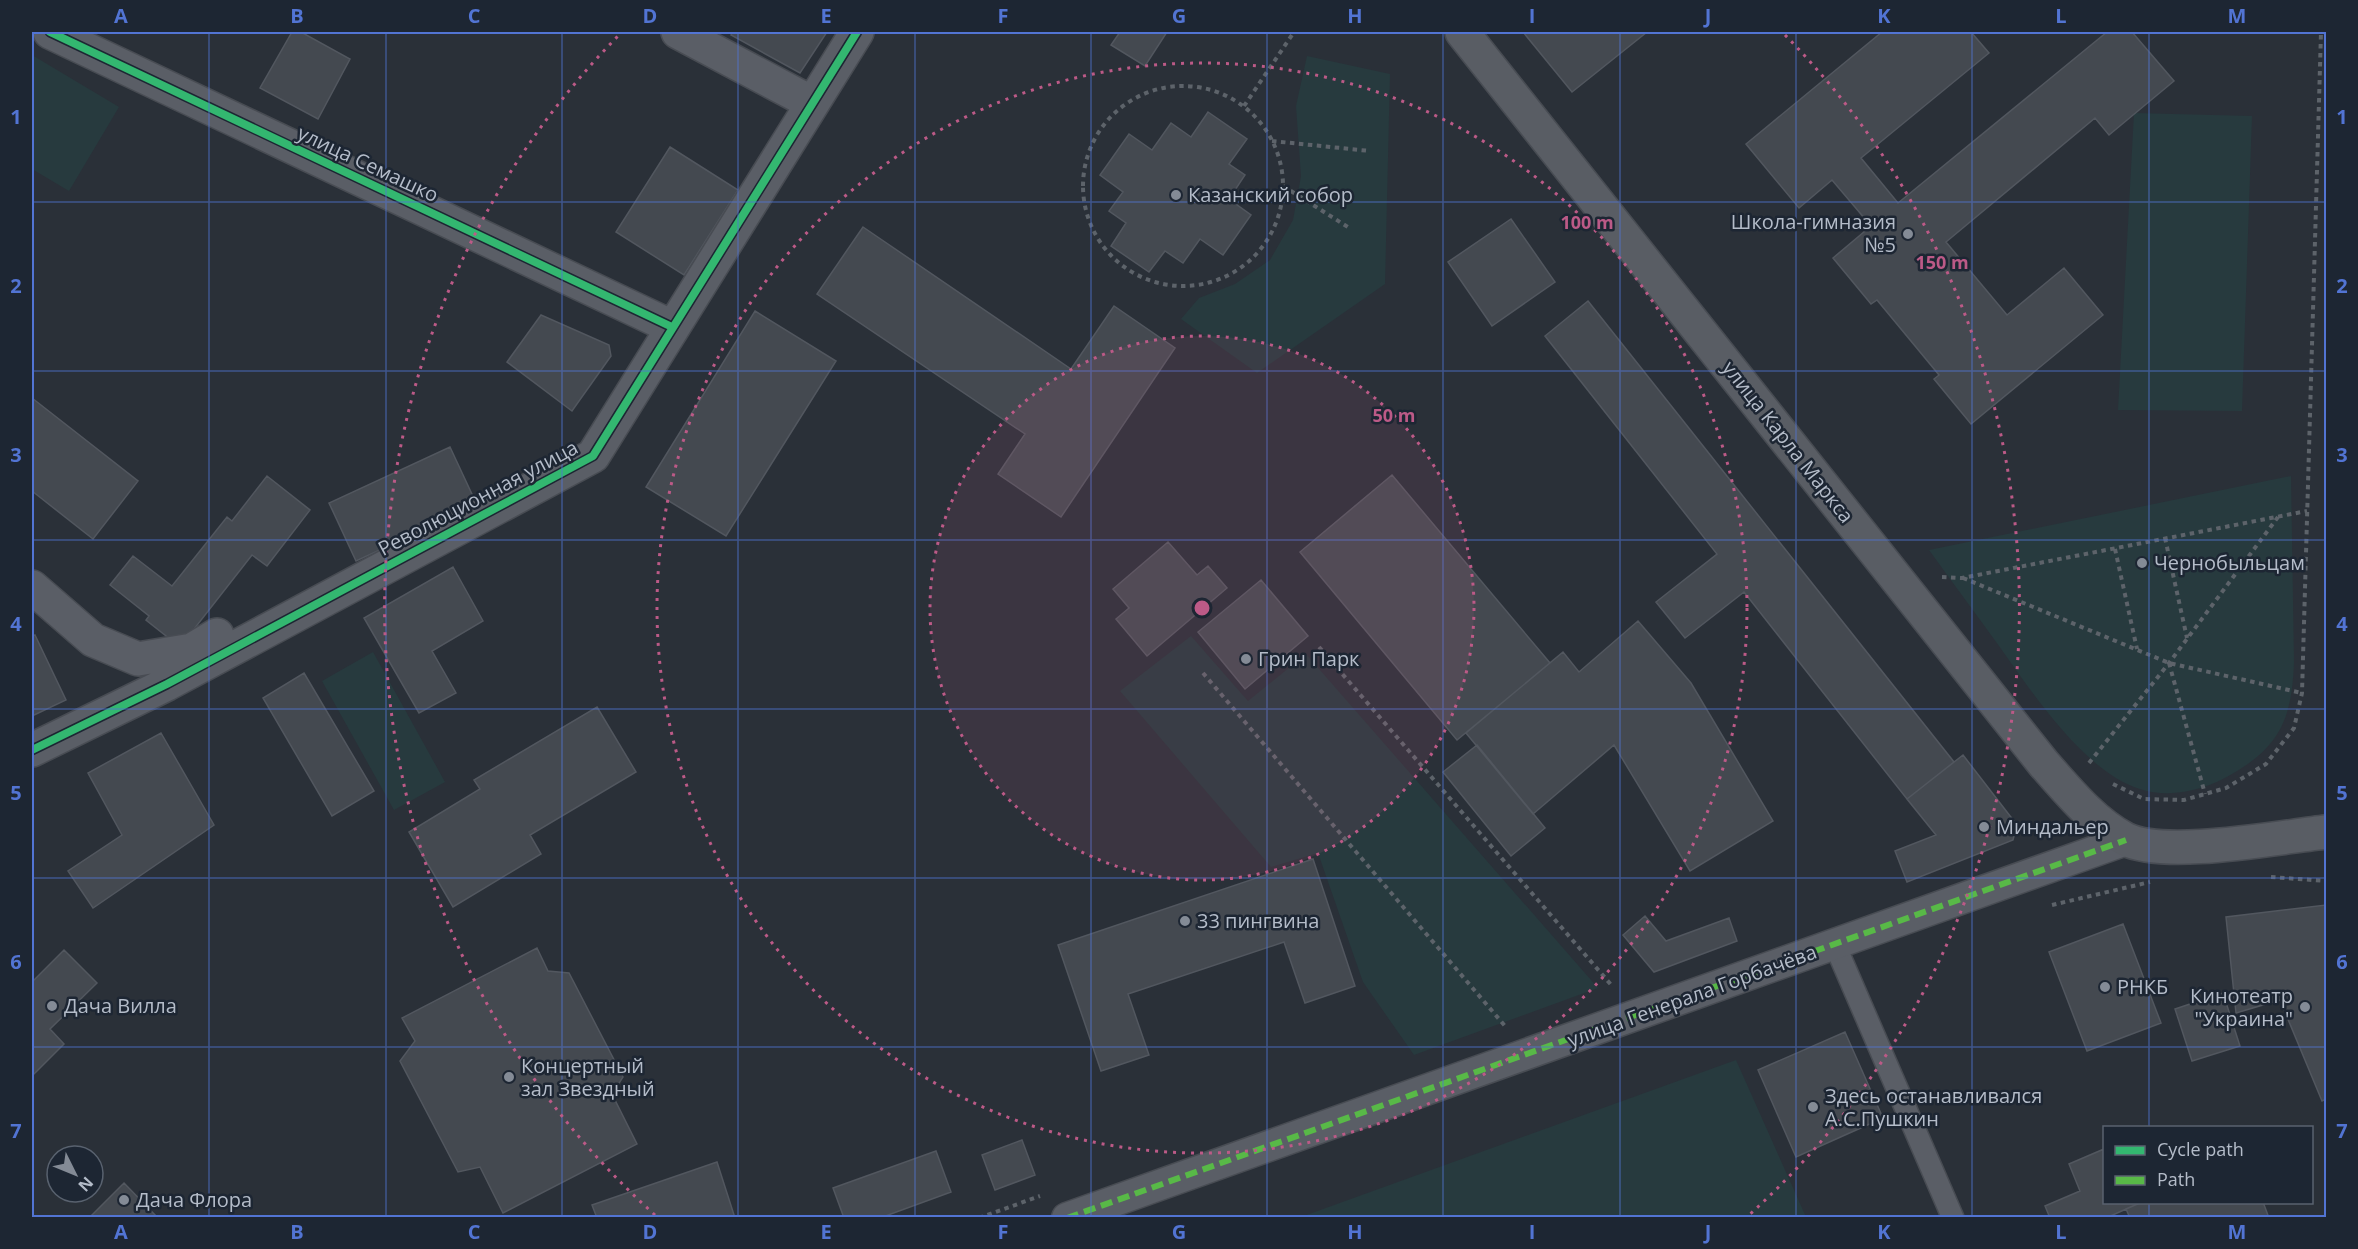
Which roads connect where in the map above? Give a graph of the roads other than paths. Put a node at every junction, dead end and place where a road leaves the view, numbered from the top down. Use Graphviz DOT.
graph roads {
  1 [pos="50,32"];
  2 [pos="678,32"];
  3 [pos="857,32"];
  4 [pos="1462,32"];
  5 [pos="812,103"];
  6 [pos="672,327"];
  7 [pos="32,587"];
  8 [pos="295,615"];
  9 [pos="32,750"];
  10 [pos="2326,832"];
  11 [pos="2126,840"];
  12 [pos="1835,945"];
  13 [pos="1067,1218"];
  14 [pos="1953,1218"];
  1 -- 6 [label="street, улица Семашко"];
  2 -- 5 [label="street"];
  3 -- 5 [label="street, Революционная улица"];
  4 -- 11 [label="main road, улица Карла Маркса"];
  5 -- 6 [label="street, Революционная улица"];
  6 -- 8 [label="street, Революционная улица"];
  7 -- 8 [label="street"];
  8 -- 9 [label="street, Революционная улица"];
  10 -- 11 [label="main road"];
  11 -- 12 [label="street, улица Генерала Горбачёва"];
  12 -- 13 [label="street, улица Генерала Горбачёва"];
  12 -- 14 [label="lane"];
}
